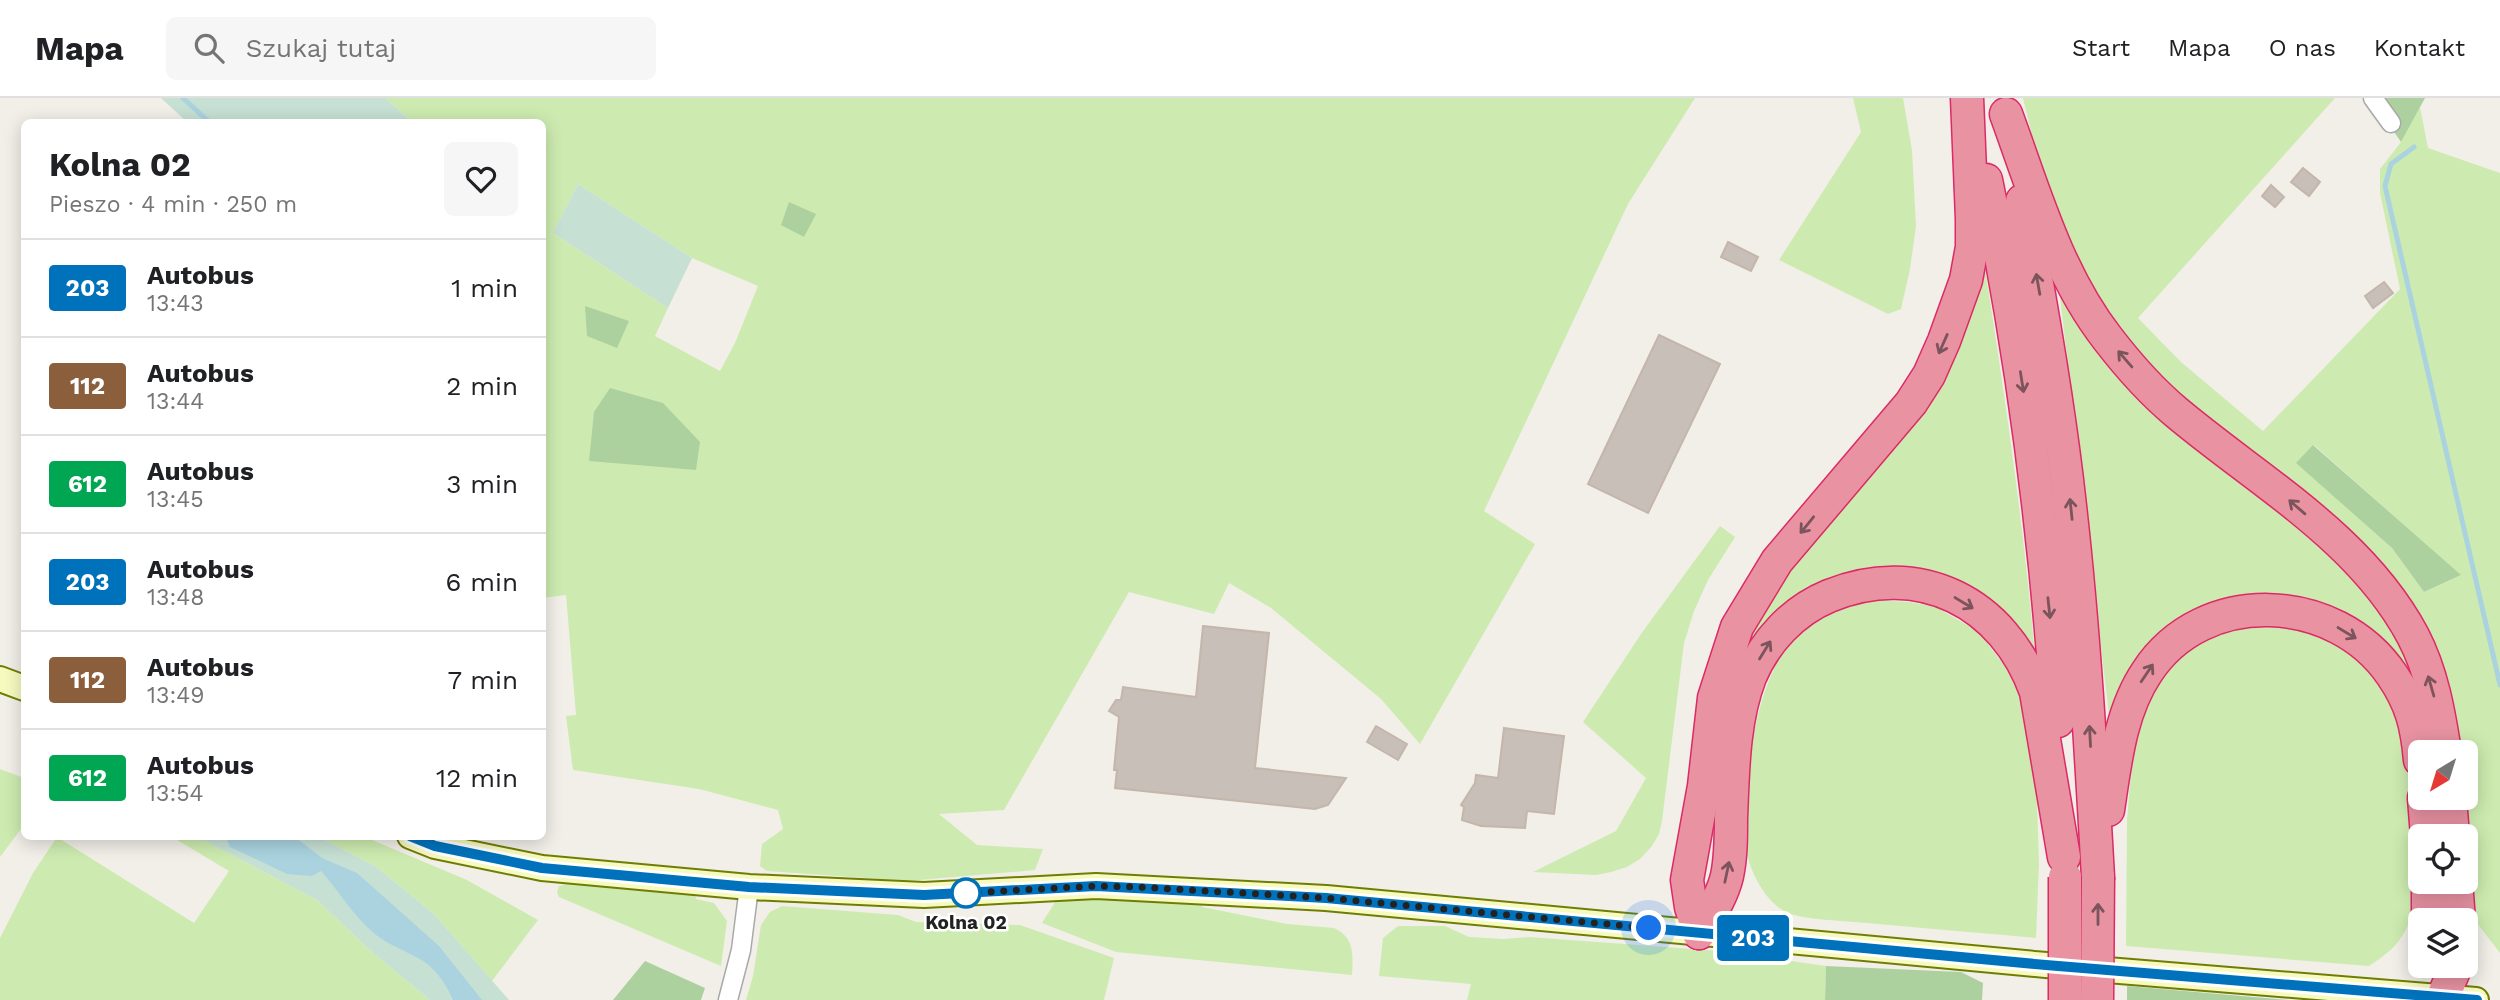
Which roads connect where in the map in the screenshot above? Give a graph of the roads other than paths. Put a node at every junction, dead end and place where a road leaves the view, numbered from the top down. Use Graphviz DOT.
graph roads {
  1 [pos="1968,98"];
  2 [pos="2374,98"];
  3 [pos="2004,106"];
  4 [pos="2391,123"];
  5 [pos="0,679"];
  6 [pos="21,687"];
  7 [pos="2418,740"];
  8 [pos="2443,740"];
  9 [pos="420,840"];
  10 [pos="2064,867"];
  11 [pos="2098,877"];
  12 [pos="749,887"];
  13 [pos="1699,933"];
  14 [pos="2437,978"];
  15 [pos="2451,978"];
  16 [pos="2443,997"];
  17 [pos="728,1000"];
  18 [pos="2066,1000"];
  19 [pos="2097,1000"];
  20 [pos="2476,1000"];
  1 -- 10 [label="highway, one-way"];
  1 -- 13 [label="highway, one-way"];
  2 -- 4 [label="street"];
  8 -- 3 [label="highway, one-way"];
  11 -- 3 [label="highway, one-way"];
  5 -- 6 [label="street"];
  11 -- 7 [label="highway, one-way"];
  9 -- 12 [label="street"];
  13 -- 10 [label="highway, one-way"];
  10 -- 18 [label="highway, bridge"];
  19 -- 11 [label="highway, one-way, bridge"];
  12 -- 13 [label="street"];
  12 -- 17 [label="street"];
  13 -- 16 [label="street"];
  14 -- 16 [label="highway"];
  15 -- 16 [label="highway"];
  16 -- 20 [label="street"];
}
